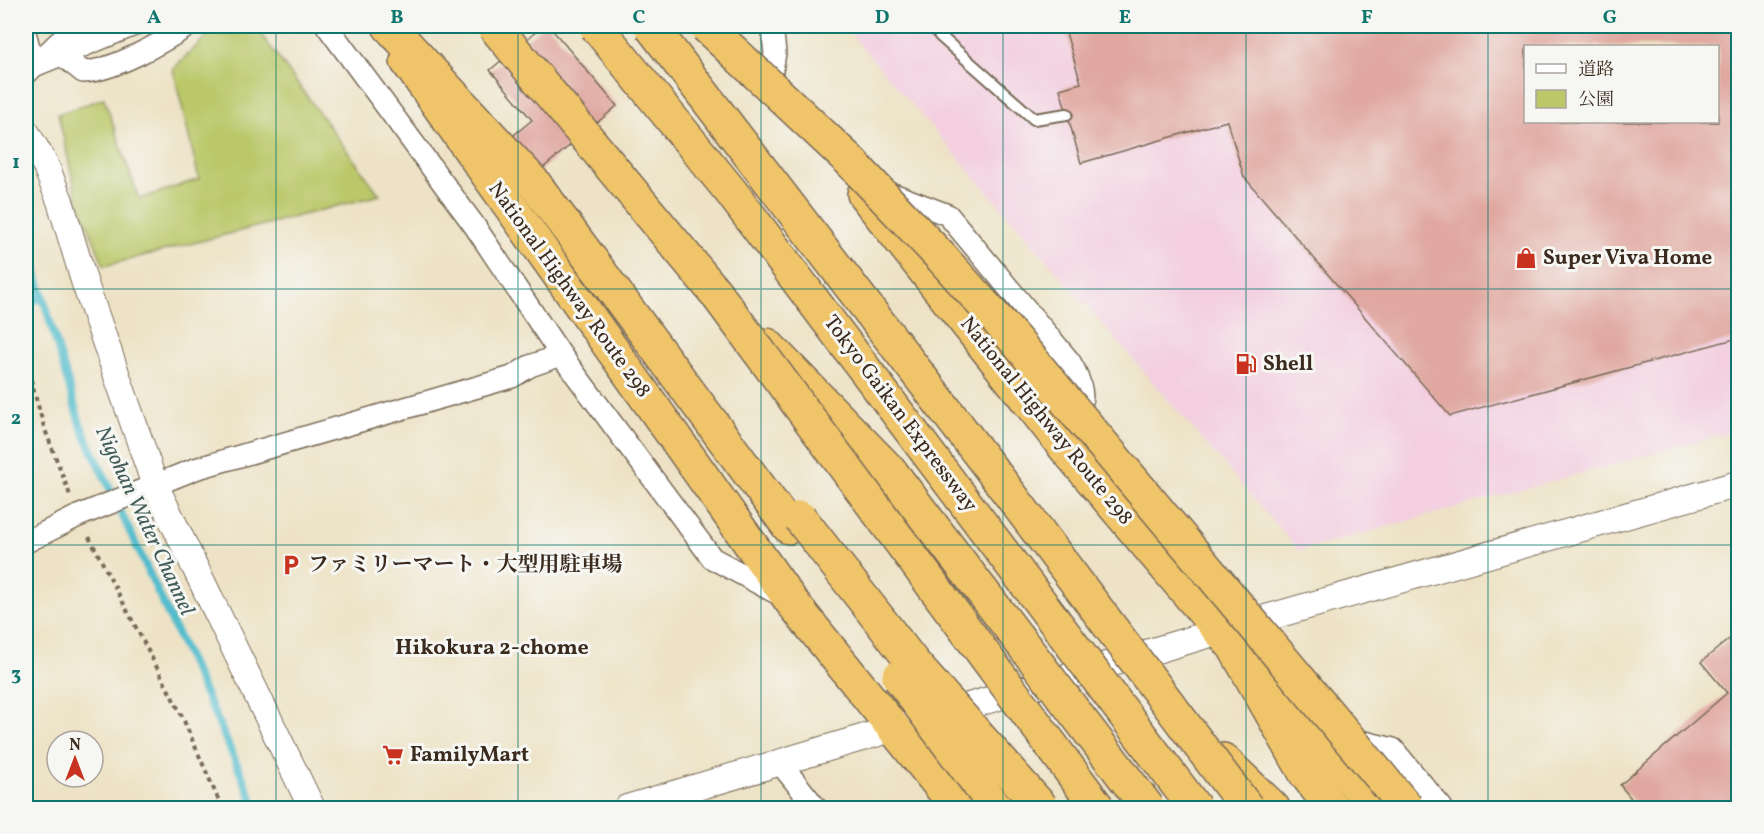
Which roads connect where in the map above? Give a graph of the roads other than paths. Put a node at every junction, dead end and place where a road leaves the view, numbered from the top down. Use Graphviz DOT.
graph roads {
  1 [pos="85,26"];
  2 [pos="132,26"];
  3 [pos="188,26"];
  4 [pos="327,26"];
  5 [pos="382,26"];
  6 [pos="389,26"];
  7 [pos="494,26"];
  8 [pos="596,26"];
  9 [pos="651,26"];
  10 [pos="706,26"];
  11 [pos="726,26"];
  12 [pos="772,26"];
  13 [pos="932,26"];
  14 [pos="26,36"];
  15 [pos="62,55"];
  16 [pos="30,70"];
  17 [pos="771,77"];
  18 [pos="1067,114"];
  19 [pos="26,132"];
  20 [pos="850,177"];
  21 [pos="715,292"];
  22 [pos="561,355"];
  23 [pos="1067,450"];
  24 [pos="1738,484"];
  25 [pos="155,485"];
  26 [pos="795,522"];
  27 [pos="26,542"];
  28 [pos="791,601"];
  29 [pos="1226,638"];
  30 [pos="1175,713"];
  31 [pos="894,728"];
  32 [pos="1310,729"];
  33 [pos="780,764"];
  34 [pos="312,808"];
  35 [pos="627,808"];
  36 [pos="816,808"];
  37 [pos="958,808"];
  38 [pos="996,808"];
  39 [pos="1042,808"];
  40 [pos="1098,808"];
  41 [pos="1148,808"];
  42 [pos="1195,808"];
  43 [pos="1246,808"];
  44 [pos="1273,808"];
  45 [pos="1332,808"];
  46 [pos="1375,808"];
  47 [pos="1407,808"];
  48 [pos="1442,808"];
  1 -- 16 [label="street"];
  2 -- 15 [label="street"];
  3 -- 15 [label="street"];
  4 -- 22 [label="street"];
  5 -- 28 [label="highway, National Highway Route 298"];
  6 -- 26 [label="highway"];
  7 -- 21 [label="highway, bridge"];
  8 -- 42 [label="highway, Tokyo Gaikan Expressway, bridge"];
  9 -- 30 [label="highway, Tokyo Gaikan Expressway, bridge"];
  10 -- 47 [label="highway, bridge"];
  11 -- 17 [label="highway, National Highway Route 298"];
  12 -- 17 [label="street"];
  13 -- 18 [label="lane"];
  14 -- 16 [label="street"];
  15 -- 16 [label="street"];
  17 -- 20 [label="highway, National Highway Route 298"];
  19 -- 25 [label="street"];
  20 -- 23 [label="highway, National Highway Route 298"];
  20 -- 23 [label="street"];
  21 -- 40 [label="highway, bridge"];
  21 -- 41 [label="highway, bridge"];
  22 -- 25 [label="street"];
  22 -- 28 [label="street"];
  23 -- 29 [label="highway, National Highway Route 298"];
  24 -- 29 [label="street"];
  25 -- 27 [label="street"];
  25 -- 34 [label="street"];
  26 -- 38 [label="highway, bridge"];
  26 -- 39 [label="highway, bridge"];
  28 -- 31 [label="highway, National Highway Route 298"];
  29 -- 31 [label="street"];
  29 -- 32 [label="highway, National Highway Route 298"];
  29 -- 45 [label="highway"];
  30 -- 43 [label="highway, Tokyo Gaikan Expressway, bridge"];
  30 -- 44 [label="highway, bridge"];
  31 -- 33 [label="street"];
  31 -- 37 [label="highway, National Highway Route 298"];
  32 -- 46 [label="highway, National Highway Route 298"];
  32 -- 48 [label="street"];
  33 -- 35 [label="street"];
  33 -- 36 [label="street"];
}
